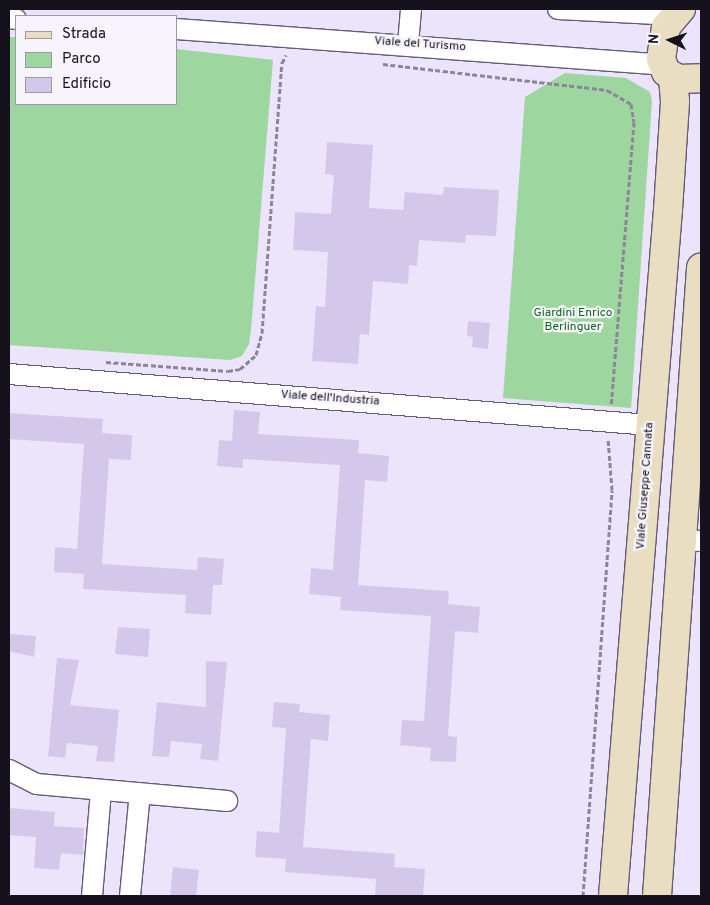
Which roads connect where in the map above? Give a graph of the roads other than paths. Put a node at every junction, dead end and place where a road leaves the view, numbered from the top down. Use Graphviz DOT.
graph roads {
  1 [pos="411,9"];
  2 [pos="558,9"];
  3 [pos="679,12"];
  4 [pos="178,29"];
  5 [pos="408,44"];
  6 [pos="668,70"];
  7 [pos="701,78"];
  8 [pos="701,268"];
  9 [pos="9,374"];
  10 [pos="650,425"];
  11 [pos="691,541"];
  12 [pos="9,770"];
  13 [pos="102,790"];
  14 [pos="140,792"];
  15 [pos="227,801"];
  16 [pos="92,896"];
  17 [pos="130,896"];
  18 [pos="613,896"];
  19 [pos="657,896"];
  1 -- 5 [label="street"];
  2 -- 3 [label="street"];
  3 -- 6 [label="street, Viale Giuseppe Cannata"];
  4 -- 5 [label="street, Viale del Turismo"];
  5 -- 6 [label="street, Viale del Turismo"];
  6 -- 7 [label="street"];
  6 -- 10 [label="street, Viale Giuseppe Cannata"];
  8 -- 11 [label="street"];
  9 -- 10 [label="street, Viale dell'Industria"];
  10 -- 18 [label="street, Viale Giuseppe Cannata"];
  11 -- 19 [label="street"];
  12 -- 13 [label="street"];
  13 -- 14 [label="street"];
  13 -- 16 [label="street"];
  14 -- 15 [label="street"];
  14 -- 17 [label="street"];
}
